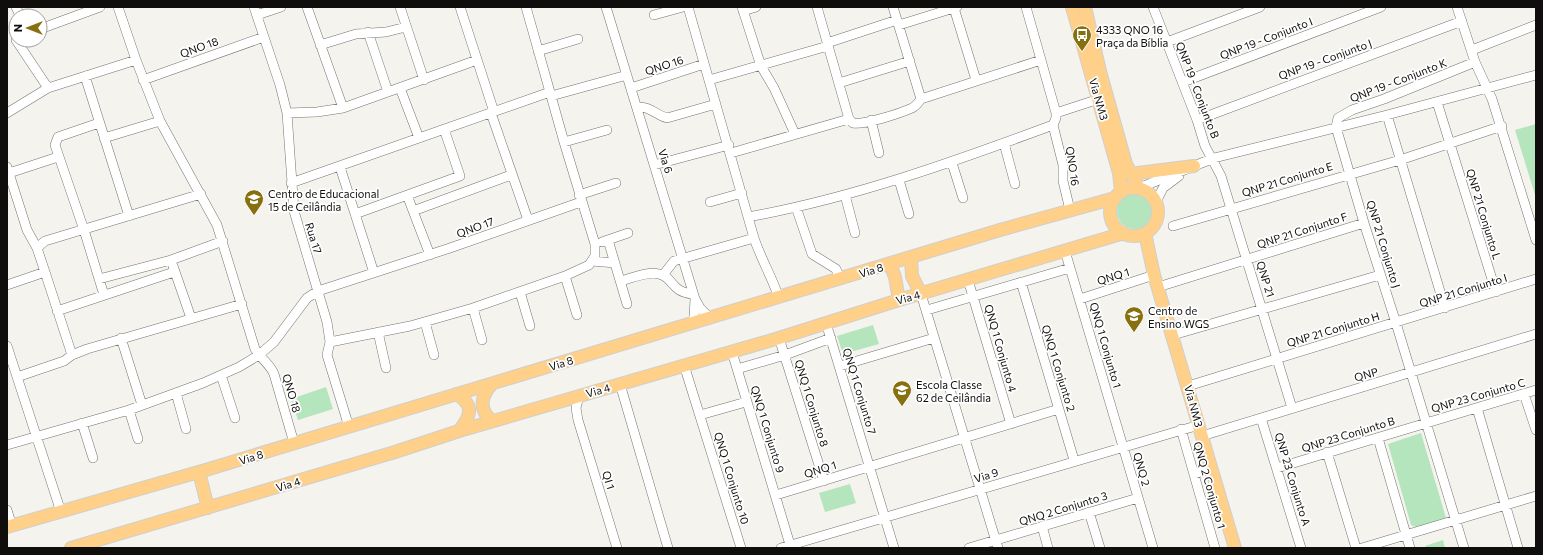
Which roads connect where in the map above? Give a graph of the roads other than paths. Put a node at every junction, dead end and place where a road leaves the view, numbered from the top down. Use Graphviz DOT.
graph roads {
  1 [pos="100,7"];
  2 [pos="118,7"];
  3 [pos="281,7"];
  4 [pos="307,7"];
  5 [pos="400,7"];
  6 [pos="460,7"];
  7 [pos="526,7"];
  8 [pos="606,7"];
  9 [pos="683,7"];
  10 [pos="688,7"];
  11 [pos="756,7"];
  12 [pos="817,7"];
  13 [pos="893,7"];
  14 [pos="956,7"];
  15 [pos="1026,7"];
  16 [pos="1072,7"];
  17 [pos="1085,7"];
  18 [pos="1153,7"];
  19 [pos="1260,7"];
  20 [pos="1381,7"];
  21 [pos="1457,7"];
  22 [pos="743,9"];
  23 [pos="256,11"];
  24 [pos="654,15"];
  25 [pos="898,22"];
  26 [pos="1462,22"];
  27 [pos="1536,25"];
  28 [pos="48,26"];
  29 [pos="406,27"];
  30 [pos="368,32"];
  31 [pos="264,36"];
  32 [pos="578,39"];
  33 [pos="1167,42"];
  34 [pos="827,44"];
  35 [pos="320,45"];
  36 [pos="22,48"];
  37 [pos="538,50"];
  38 [pos="1472,50"];
  39 [pos="136,60"];
  40 [pos="477,60"];
  41 [pos="1041,60"];
  42 [pos="910,61"];
  43 [pos="1475,62"];
  44 [pos="704,64"];
  45 [pos="761,66"];
  46 [pos="627,75"];
  47 [pos="1536,75"];
  48 [pos="85,76"];
  49 [pos="143,80"];
  50 [pos="424,80"];
  51 [pos="709,80"];
  52 [pos="976,80"];
  53 [pos="1183,82"];
  54 [pos="839,83"];
  55 [pos="48,88"];
  56 [pos="400,88"];
  57 [pos="631,88"];
  58 [pos="1487,88"];
  59 [pos="388,92"];
  60 [pos="551,94"];
  61 [pos="921,99"];
  62 [pos="1099,99"];
  63 [pos="1437,102"];
  64 [pos="716,104"];
  65 [pos="637,107"];
  66 [pos="343,108"];
  67 [pos="492,112"];
  68 [pos="7,113"];
  69 [pos="287,113"];
  70 [pos="1056,113"];
  71 [pos="1387,115"];
  72 [pos="849,119"];
  73 [pos="872,120"];
  74 [pos="1197,120"];
  75 [pos="160,121"];
  76 [pos="99,123"];
  77 [pos="1053,125"];
  78 [pos="1502,126"];
  79 [pos="1336,127"];
  80 [pos="444,129"];
  81 [pos="607,130"];
  82 [pos="795,134"];
  83 [pos="104,138"];
  84 [pos="419,138"];
  85 [pos="564,142"];
  86 [pos="1004,143"];
  87 [pos="1450,144"];
  88 [pos="730,149"];
  89 [pos="879,153"];
  90 [pos="58,157"];
  91 [pos="1214,158"];
  92 [pos="1400,160"];
  93 [pos="952,163"];
  94 [pos="654,165"];
  95 [pos="1194,166"];
  96 [pos="340,167"];
  97 [pos="8,170"];
  98 [pos="1350,173"];
  99 [pos="1130,174"];
  100 [pos="511,175"];
  101 [pos="460,176"];
  102 [pos="899,180"];
  103 [pos="291,183"];
  104 [pos="616,183"];
  105 [pos="1015,184"];
  106 [pos="1139,188"];
  107 [pos="467,191"];
  108 [pos="742,192"];
  109 [pos="202,194"];
  110 [pos="407,195"];
  111 [pos="844,195"];
  112 [pos="1118,195"];
  113 [pos="580,198"];
  114 [pos="963,198"];
  115 [pos="710,202"];
  116 [pos="1156,202"];
  117 [pos="796,206"];
  118 [pos="1232,208"];
  119 [pos="1070,210"];
  120 [pos="413,211"];
  121 [pos="355,214"];
  122 [pos="909,214"];
  123 [pos="130,216"];
  124 [pos="748,217"];
  125 [pos="528,220"];
  126 [pos="1364,223"];
  127 [pos="1173,226"];
  128 [pos="854,229"];
  129 [pos="84,230"];
  130 [pos="628,233"];
  131 [pos="1135,234"];
  132 [pos="754,238"];
  133 [pos="608,240"];
  134 [pos="1536,240"];
  135 [pos="223,241"];
  136 [pos="595,244"];
  137 [pos="37,248"];
  138 [pos="1065,251"];
  139 [pos="430,255"];
  140 [pos="682,258"];
  141 [pos="911,258"];
  142 [pos="171,260"];
  143 [pos="1248,260"];
  144 [pos="592,261"];
  145 [pos="615,263"];
  146 [pos="890,264"];
  147 [pos="1070,268"];
  148 [pos="45,272"];
  149 [pos="174,272"];
  150 [pos="374,273"];
  151 [pos="663,275"];
  152 [pos="1155,275"];
  153 [pos="1380,275"];
  154 [pos="565,276"];
  155 [pos="99,279"];
  156 [pos="840,279"];
  157 [pos="1536,279"];
  158 [pos="968,280"];
  159 [pos="621,281"];
  160 [pos="1021,282"];
  161 [pos="7,284"];
  162 [pos="318,291"];
  163 [pos="520,292"];
  164 [pos="1496,292"];
  165 [pos="921,294"];
  166 [pos="104,295"];
  167 [pos="694,296"];
  168 [pos="973,296"];
  169 [pos="779,298"];
  170 [pos="1080,299"];
  171 [pos="899,300"];
  172 [pos="242,304"];
  173 [pos="627,304"];
  174 [pos="473,308"];
  175 [pos="1262,308"];
  176 [pos="1445,308"];
  177 [pos="926,310"];
  178 [pos="57,311"];
  179 [pos="578,315"];
  180 [pos="191,318"];
  181 [pos="710,318"];
  182 [pos="425,322"];
  183 [pos="1396,322"];
  184 [pos="826,323"];
  185 [pos="692,324"];
  186 [pos="530,326"];
  187 [pos="378,332"];
  188 [pos="1536,334"];
  189 [pos="1173,335"];
  190 [pos="121,338"];
  191 [pos="779,338"];
  192 [pos="831,338"];
  193 [pos="934,338"];
  194 [pos="482,340"];
  195 [pos="330,342"];
  196 [pos="7,346"];
  197 [pos="732,352"];
  198 [pos="72,355"];
  199 [pos="434,355"];
  200 [pos="785,355"];
  201 [pos="259,356"];
  202 [pos="1278,358"];
  203 [pos="684,365"];
  204 [pos="840,366"];
  205 [pos="386,368"];
  206 [pos="737,369"];
  207 [pos="1411,373"];
  208 [pos="221,375"];
  209 [pos="17,377"];
  210 [pos="492,384"];
  211 [pos="620,384"];
  212 [pos="1188,386"];
  213 [pos="1536,390"];
  214 [pos="176,393"];
  215 [pos="456,394"];
  216 [pos="1524,394"];
  217 [pos="578,396"];
  218 [pos="562,401"];
  219 [pos="746,402"];
  220 [pos="142,405"];
  221 [pos="1292,408"];
  222 [pos="1477,408"];
  223 [pos="1059,409"];
  224 [pos="129,410"];
  225 [pos="700,415"];
  226 [pos="235,418"];
  227 [pos="1261,418"];
  228 [pos="578,420"];
  229 [pos="492,421"];
  230 [pos="1426,422"];
  231 [pos="82,423"];
  232 [pos="1011,424"];
  233 [pos="349,427"];
  234 [pos="186,429"];
  235 [pos="1181,429"];
  236 [pos="1200,430"];
  237 [pos="1536,430"];
  238 [pos="460,431"];
  239 [pos="35,436"];
  240 [pos="964,438"];
  241 [pos="1378,438"];
  242 [pos="138,439"];
  243 [pos="294,443"];
  244 [pos="7,445"];
  245 [pos="1123,446"];
  246 [pos="1327,452"];
  247 [pos="92,458"];
  248 [pos="1074,460"];
  249 [pos="870,466"];
  250 [pos="1277,468"];
  251 [pos="1211,469"];
  252 [pos="199,472"];
  253 [pos="1194,474"];
  254 [pos="824,481"];
  255 [pos="980,489"];
  256 [pos="776,495"];
  257 [pos="1536,496"];
  258 [pos="1138,498"];
  259 [pos="1505,506"];
  260 [pos="208,508"];
  261 [pos="7,510"];
  262 [pos="61,512"];
  263 [pos="1089,512"];
  264 [pos="885,518"];
  265 [pos="1456,520"];
  266 [pos="1042,526"];
  267 [pos="10,527"];
  268 [pos="1406,535"];
  269 [pos="997,544"];
  270 [pos="787,547"];
  271 [pos="71,548"];
  272 [pos="617,548"];
  273 [pos="668,548"];
  274 [pos="741,548"];
  275 [pos="894,548"];
  276 [pos="969,548"];
  277 [pos="1048,548"];
  278 [pos="1100,548"];
  279 [pos="1152,548"];
  280 [pos="1216,548"];
  281 [pos="1235,548"];
  282 [pos="1301,548"];
  283 [pos="1356,548"];
  284 [pos="1362,548"];
  285 [pos="1410,548"];
  286 [pos="1464,548"];
  287 [pos="1518,548"];
  1 -- 28 [label="street"];
  2 -- 39 [label="street, QNO 18"];
  3 -- 23 [label="street"];
  4 -- 35 [label="street"];
  5 -- 29 [label="street"];
  6 -- 40 [label="street"];
  7 -- 37 [label="street"];
  8 -- 46 [label="street, Via 6"];
  9 -- 24 [label="street"];
  10 -- 44 [label="street"];
  11 -- 22 [label="street"];
  12 -- 34 [label="street"];
  13 -- 25 [label="street"];
  14 -- 25 [label="street"];
  14 -- 52 [label="street"];
  15 -- 41 [label="street, QNO 16"];
  16 -- 62 [label="main road, Via NM3"];
  17 -- 99 [label="main road, Via NM3"];
  18 -- 33 [label="street, QNP 19 - Conjunto B"];
  19 -- 33 [label="street"];
  20 -- 53 [label="street, QNP 19 - Conjunto I"];
  21 -- 26 [label="street"];
  22 -- 45 [label="street"];
  23 -- 31 [label="street, Rua 17"];
  25 -- 34 [label="street"];
  25 -- 42 [label="street"];
  26 -- 38 [label="street"];
  26 -- 74 [label="street, QNP 19 - Conjunto J"];
  27 -- 38 [label="street"];
  29 -- 30 [label="street"];
  29 -- 50 [label="street"];
  30 -- 35 [label="street"];
  30 -- 59 [label="street"];
  31 -- 49 [label="street, QNO 18"];
  31 -- 69 [label="street, Rua 17"];
  32 -- 37 [label="street"];
  33 -- 53 [label="street, QNP 19 - Conjunto B"];
  34 -- 45 [label="street"];
  34 -- 54 [label="street"];
  35 -- 66 [label="street"];
  36 -- 55 [label="street"];
  37 -- 60 [label="street"];
  38 -- 43 [label="street"];
  39 -- 48 [label="street"];
  39 -- 49 [label="street, QNO 18"];
  40 -- 50 [label="street"];
  40 -- 67 [label="street"];
  41 -- 52 [label="street"];
  41 -- 70 [label="street, QNO 16"];
  42 -- 54 [label="street"];
  42 -- 61 [label="street"];
  43 -- 58 [label="street"];
  43 -- 79 [label="street, QNP 19 - Conjunto K"];
  44 -- 51 [label="street"];
  44 -- 57 [label="street, QNO 16"];
  45 -- 51 [label="street"];
  45 -- 82 [label="street"];
  46 -- 57 [label="street, Via 6"];
  46 -- 60 [label="street"];
  47 -- 58 [label="street"];
  48 -- 55 [label="street"];
  48 -- 76 [label="street"];
  49 -- 75 [label="street, QNO 18"];
  50 -- 56 [label="street"];
  51 -- 64 [label="street"];
  52 -- 61 [label="street"];
  53 -- 74 [label="street, QNP 19 - Conjunto B"];
  54 -- 72 [label="street"];
  55 -- 68 [label="street"];
  56 -- 59 [label="street"];
  56 -- 84 [label="street"];
  57 -- 65 [label="street, Via 6"];
  58 -- 63 [label="street"];
  58 -- 78 [label="street"];
  59 -- 66 [label="street"];
  60 -- 67 [label="street"];
  60 -- 85 [label="street"];
  61 -- 73 [label="street"];
  62 -- 70 [label="street"];
  62 -- 112 [label="main road, Via NM3"];
  63 -- 71 [label="street"];
  63 -- 87 [label="street"];
  64 -- 65 [label="street"];
  64 -- 88 [label="street"];
  65 -- 94 [label="street, Via 6"];
  66 -- 69 [label="street"];
  67 -- 80 [label="street"];
  67 -- 100 [label="street"];
  69 -- 103 [label="street, Rua 17"];
  70 -- 77 [label="street, QNO 16"];
  71 -- 79 [label="street"];
  71 -- 92 [label="street"];
  72 -- 73 [label="street"];
  72 -- 82 [label="street"];
  73 -- 89 [label="street"];
  74 -- 91 [label="street, QNP 19 - Conjunto B"];
  75 -- 83 [label="street"];
  75 -- 109 [label="street, QNO 18"];
  76 -- 83 [label="street"];
  76 -- 90 [label="street"];
  77 -- 86 [label="street"];
  77 -- 119 [label="street, QNO 16"];
  78 -- 87 [label="street"];
  78 -- 134 [label="street"];
  79 -- 91 [label="street"];
  79 -- 98 [label="street"];
  80 -- 84 [label="street"];
  80 -- 101 [label="street"];
  81 -- 85 [label="street"];
  82 -- 88 [label="street"];
  83 -- 123 [label="street"];
  84 -- 96 [label="street"];
  85 -- 113 [label="street"];
  86 -- 93 [label="street"];
  86 -- 105 [label="street"];
  87 -- 92 [label="street"];
  87 -- 164 [label="street, QNP 21 Conjunto L"];
  88 -- 94 [label="street"];
  88 -- 108 [label="street"];
  90 -- 97 [label="street"];
  90 -- 129 [label="street"];
  91 -- 95 [label="street"];
  91 -- 118 [label="street, QNP 21"];
  92 -- 98 [label="street"];
  92 -- 176 [label="street"];
  93 -- 102 [label="street"];
  93 -- 114 [label="street"];
  94 -- 140 [label="street, Via 6"];
  95 -- 99 [label="main road"];
  95 -- 106 [label="street"];
  95 -- 116 [label="street"];
  96 -- 103 [label="street"];
  96 -- 121 [label="street"];
  97 -- 137 [label="street"];
  98 -- 118 [label="street, QNP 21 Conjunto E"];
  98 -- 126 [label="street, QNP 21 Conjunto J"];
  99 -- 106 [label="main road, Via NM3"];
  100 -- 107 [label="street"];
  100 -- 125 [label="street"];
  101 -- 107 [label="street"];
  101 -- 110 [label="street"];
  102 -- 111 [label="street"];
  102 -- 122 [label="street"];
  103 -- 162 [label="street, Rua 17"];
  104 -- 113 [label="street, QNO 17"];
  106 -- 112 [label="main road"];
  106 -- 116 [label="main road"];
  107 -- 120 [label="street"];
  108 -- 115 [label="street"];
  108 -- 124 [label="street"];
  109 -- 123 [label="street"];
  109 -- 135 [label="street, QNO 18"];
  110 -- 120 [label="street"];
  110 -- 121 [label="street"];
  111 -- 117 [label="street"];
  111 -- 128 [label="street"];
  112 -- 119 [label="main road, Via 8"];
  112 -- 131 [label="main road"];
  113 -- 125 [label="street, QNO 17"];
  113 -- 136 [label="street"];
  116 -- 131 [label="main road"];
  117 -- 124 [label="street"];
  117 -- 156 [label="street"];
  118 -- 127 [label="street, QNP 21 Conjunto E"];
  118 -- 143 [label="street, QNP 21"];
  119 -- 141 [label="main road, Via 8"];
  120 -- 139 [label="street"];
  121 -- 150 [label="street"];
  123 -- 129 [label="street"];
  124 -- 132 [label="street"];
  125 -- 139 [label="street, QNO 17"];
  126 -- 143 [label="street, QNP 21 Conjunto F"];
  126 -- 153 [label="street, QNP 21 Conjunto J"];
  129 -- 137 [label="street"];
  129 -- 155 [label="street"];
  130 -- 133 [label="street"];
  131 -- 138 [label="main road, Via 4"];
  131 -- 152 [label="main road, Via NM3"];
  132 -- 140 [label="street"];
  132 -- 169 [label="street"];
  133 -- 136 [label="street"];
  133 -- 145 [label="street"];
  135 -- 142 [label="street"];
  135 -- 172 [label="street, QNO 18"];
  136 -- 144 [label="street"];
  137 -- 148 [label="street"];
  138 -- 147 [label="street, QNQ 1 Conjunto 1"];
  138 -- 158 [label="main road, Via 4"];
  139 -- 150 [label="street, QNO 17"];
  140 -- 151 [label="street"];
  140 -- 167 [label="street, Via 6"];
  141 -- 146 [label="main road, Via 8"];
  141 -- 165 [label="main road"];
  142 -- 149 [label="street"];
  142 -- 155 [label="street"];
  143 -- 152 [label="street, QNP 21 Conjunto F"];
  143 -- 175 [label="street, QNP 21"];
  144 -- 145 [label="street"];
  144 -- 154 [label="street"];
  145 -- 159 [label="street"];
  146 -- 156 [label="main road, Via 8"];
  146 -- 171 [label="main road"];
  147 -- 160 [label="street"];
  147 -- 170 [label="street, QNQ 1 Conjunto 1"];
  148 -- 161 [label="street"];
  148 -- 178 [label="street"];
  149 -- 166 [label="street"];
  149 -- 180 [label="street"];
  150 -- 162 [label="street, QNO 17"];
  151 -- 159 [label="street"];
  151 -- 167 [label="street"];
  152 -- 170 [label="street, QNQ 1"];
  152 -- 189 [label="main road, Via NM3"];
  153 -- 175 [label="street"];
  153 -- 183 [label="street, QNP 21 Conjunto J"];
  154 -- 163 [label="street"];
  154 -- 179 [label="street"];
  155 -- 166 [label="street"];
  156 -- 169 [label="main road, Via 8"];
  157 -- 164 [label="street, QNP 21 Conjunto I"];
  158 -- 165 [label="main road, Via 4"];
  158 -- 168 [label="street, QNQ 1 Conjunto 4"];
  159 -- 173 [label="street"];
  160 -- 168 [label="street"];
  160 -- 223 [label="street, QNQ 1 Conjunto 2"];
  162 -- 195 [label="street, Rua 17"];
  162 -- 201 [label="street"];
  163 -- 174 [label="street"];
  163 -- 186 [label="street"];
  164 -- 176 [label="street, QNP 21 Conjunto I"];
  165 -- 171 [label="main road, Via 4"];
  165 -- 177 [label="street"];
  166 -- 178 [label="street"];
  167 -- 181 [label="street, Via 6"];
  167 -- 185 [label="street"];
  168 -- 177 [label="street"];
  168 -- 232 [label="street, QNQ 1 Conjunto 4"];
  169 -- 181 [label="main road, Via 8"];
  170 -- 245 [label="street, QNQ 1 Conjunto 1"];
  171 -- 184 [label="main road, Via 4"];
  172 -- 180 [label="street"];
  172 -- 201 [label="street, QNO 18"];
  174 -- 182 [label="street"];
  174 -- 194 [label="street"];
  175 -- 189 [label="street"];
  175 -- 202 [label="street, QNP 21"];
  176 -- 183 [label="street, QNP 21 Conjunto I"];
  177 -- 193 [label="street"];
  178 -- 198 [label="street"];
  180 -- 190 [label="street"];
  181 -- 185 [label="main road, Via 8"];
  182 -- 187 [label="street"];
  182 -- 199 [label="street"];
  183 -- 202 [label="street, QNP 21 Conjunto H"];
  183 -- 207 [label="street"];
  184 -- 191 [label="main road, Via 4"];
  184 -- 192 [label="street, QNQ 1 Conjunto 7"];
  185 -- 210 [label="main road, Via 8"];
  187 -- 195 [label="street"];
  187 -- 205 [label="street"];
  188 -- 207 [label="street, QNP"];
  189 -- 212 [label="main road, Via NM3"];
  190 -- 198 [label="street"];
  190 -- 220 [label="street"];
  191 -- 197 [label="main road, Via 4"];
  191 -- 200 [label="street"];
  192 -- 200 [label="street"];
  192 -- 204 [label="street, QNQ 1 Conjunto 7"];
  193 -- 204 [label="street"];
  193 -- 240 [label="street"];
  195 -- 233 [label="street, Rua 17"];
  196 -- 209 [label="street"];
  197 -- 203 [label="main road, Via 4"];
  197 -- 206 [label="street"];
  198 -- 209 [label="street"];
  200 -- 206 [label="street"];
  200 -- 254 [label="street, QNQ 1 Conjunto 8"];
  201 -- 208 [label="street"];
  201 -- 243 [label="street, QNO 18"];
  202 -- 212 [label="street, QNP 21 Conjunto H"];
  202 -- 221 [label="street, QNP 21"];
  203 -- 211 [label="main road, Via 4"];
  203 -- 225 [label="street"];
  204 -- 249 [label="street, QNQ 1 Conjunto 7"];
  206 -- 219 [label="street, QNQ 1 Conjunto 9"];
  207 -- 221 [label="street, QNP"];
  207 -- 230 [label="street"];
  208 -- 214 [label="street"];
  208 -- 226 [label="street"];
  209 -- 239 [label="street"];
  210 -- 215 [label="main road, Via 8"];
  210 -- 229 [label="main road"];
  211 -- 217 [label="main road, Via 4"];
  211 -- 273 [label="street"];
  212 -- 236 [label="main road, Via NM3"];
  213 -- 216 [label="street, QNP 23 Conjunto C"];
  214 -- 220 [label="street"];
  214 -- 234 [label="street"];
  215 -- 233 [label="main road, Via 8"];
  215 -- 238 [label="main road"];
  216 -- 222 [label="street, QNP 23 Conjunto C"];
  216 -- 237 [label="street"];
  217 -- 218 [label="main road, Via 4"];
  217 -- 228 [label="street, QI 1"];
  218 -- 228 [label="street, QI 1"];
  218 -- 229 [label="main road, Via 4"];
  219 -- 225 [label="street"];
  219 -- 256 [label="street, QNQ 1 Conjunto 9"];
  220 -- 224 [label="street"];
  221 -- 227 [label="street, QNP"];
  222 -- 230 [label="street, QNP 23 Conjunto C"];
  222 -- 259 [label="street"];
  223 -- 232 [label="street, QNQ 1"];
  223 -- 248 [label="street, QNQ 1 Conjunto 2"];
  224 -- 231 [label="street"];
  224 -- 242 [label="street"];
  225 -- 274 [label="street, QNQ 1 Conjunto 10"];
  227 -- 236 [label="street, QNP"];
  227 -- 250 [label="street, QNP 23 Conjunto A"];
  228 -- 272 [label="street, QI 1"];
  229 -- 238 [label="main road, Via 4"];
  230 -- 241 [label="street, QNP 23 Conjunto B"];
  230 -- 265 [label="street"];
  231 -- 239 [label="street"];
  231 -- 247 [label="street"];
  232 -- 240 [label="street, QNQ 1"];
  233 -- 243 [label="main road, Via 8"];
  235 -- 236 [label="street, Via 9"];
  235 -- 245 [label="street, Via 9"];
  235 -- 253 [label="street, QNQ 2 Conjunto 1"];
  236 -- 251 [label="main road, Via NM3"];
  238 -- 260 [label="main road, Via 4"];
  239 -- 244 [label="street"];
  239 -- 262 [label="street"];
  240 -- 249 [label="street, QNQ 1"];
  240 -- 255 [label="street"];
  241 -- 246 [label="street, QNP 23 Conjunto B"];
  241 -- 268 [label="street"];
  243 -- 252 [label="main road, Via 8"];
  245 -- 248 [label="street, Via 9"];
  245 -- 258 [label="street, QNQ 2"];
  246 -- 250 [label="street, QNP 23 Conjunto B"];
  246 -- 283 [label="street"];
  248 -- 255 [label="street, Via 9"];
  249 -- 254 [label="street, QNQ 1"];
  249 -- 264 [label="street"];
  250 -- 282 [label="street, QNP 23 Conjunto A"];
  251 -- 253 [label="street"];
  251 -- 281 [label="main road, Via NM3"];
  252 -- 260 [label="main road"];
  252 -- 262 [label="main road, Via 8"];
  253 -- 280 [label="street, QNQ 2 Conjunto 1"];
  254 -- 256 [label="street, QNQ 1"];
  255 -- 264 [label="street, Via 9"];
  255 -- 269 [label="street"];
  256 -- 270 [label="street"];
  257 -- 259 [label="street"];
  258 -- 263 [label="street, QNQ 2 Conjunto 3"];
  258 -- 279 [label="street, QNQ 2"];
  259 -- 265 [label="street"];
  259 -- 287 [label="street"];
  260 -- 271 [label="main road, Via 4"];
  261 -- 267 [label="street"];
  262 -- 267 [label="main road, Via 8"];
  263 -- 266 [label="street, QNQ 2 Conjunto 3"];
  263 -- 278 [label="street"];
  264 -- 270 [label="street, Via 9"];
  264 -- 275 [label="street"];
  265 -- 268 [label="street"];
  265 -- 286 [label="street"];
  266 -- 269 [label="street, QNQ 2 Conjunto 3"];
  266 -- 277 [label="street"];
  268 -- 284 [label="street"];
  268 -- 285 [label="street"];
  269 -- 276 [label="street, QNQ 2 Conjunto 3"];
}
